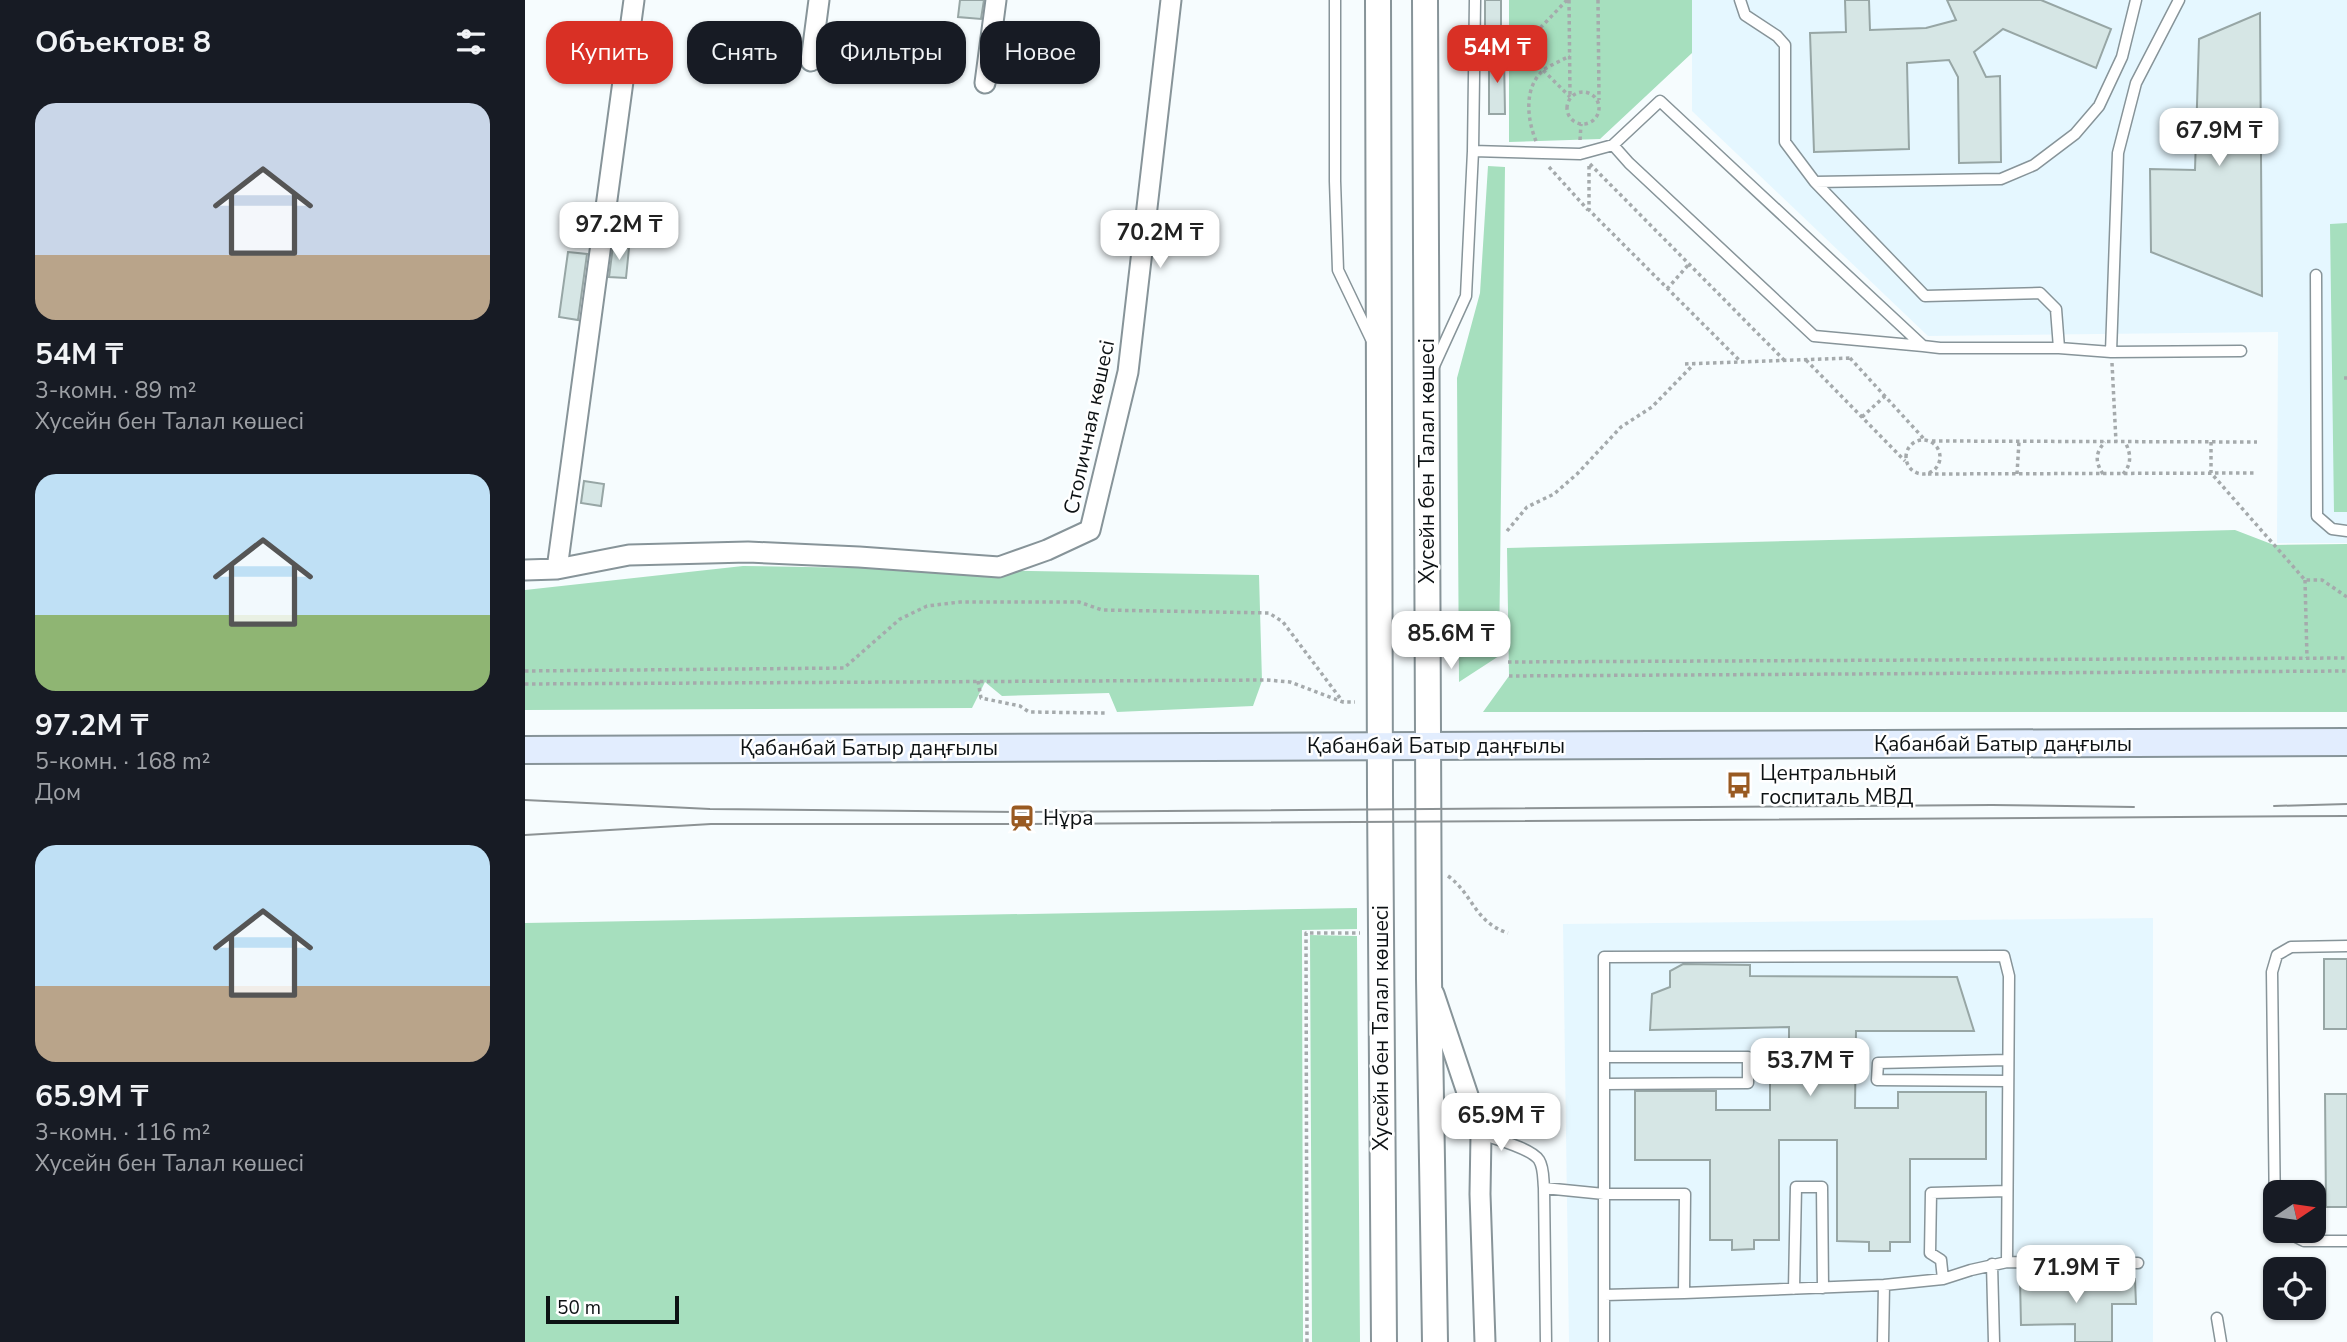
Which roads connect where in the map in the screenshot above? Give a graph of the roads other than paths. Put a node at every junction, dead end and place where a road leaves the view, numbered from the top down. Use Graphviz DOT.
graph roads {
  1 [pos="634,0"];
  2 [pos="819,0"];
  3 [pos="996,0"];
  4 [pos="1171,0"];
  5 [pos="1335,0"];
  6 [pos="1378,0"];
  7 [pos="1425,0"];
  8 [pos="1475,0"];
  9 [pos="1740,0"];
  10 [pos="2136,0"];
  11 [pos="2179,0"];
  12 [pos="993,21"];
  13 [pos="811,61"];
  14 [pos="1613,145"];
  15 [pos="1473,151"];
  16 [pos="1815,182"];
  17 [pos="2316,275"];
  18 [pos="1923,346"];
  19 [pos="2059,348"];
  20 [pos="2241,351"];
  21 [pos="2111,352"];
  22 [pos="1378,355"];
  23 [pos="1427,382"];
  24 [pos="2347,531"];
  25 [pos="557,569"];
  26 [pos="525,570"];
  27 [pos="2347,742"];
  28 [pos="1380,746"];
  29 [pos="1429,746"];
  30 [pos="525,750"];
  31 [pos="2347,946"];
  32 [pos="1429,979"];
  33 [pos="1604,1057"];
  34 [pos="2008,1060"];
  35 [pos="2008,1081"];
  36 [pos="1604,1083"];
  37 [pos="1481,1134"];
  38 [pos="2275,1180"];
  39 [pos="1544,1188"];
  40 [pos="2007,1191"];
  41 [pos="1604,1194"];
  42 [pos="2326,1241"];
  43 [pos="2347,1241"];
  44 [pos="2007,1262"];
  45 [pos="2138,1263"];
  46 [pos="1992,1264"];
  47 [pos="1943,1279"];
  48 [pos="1884,1285"];
  49 [pos="1823,1288"];
  50 [pos="1794,1289"];
  51 [pos="1684,1293"];
  52 [pos="1604,1295"];
  53 [pos="2217,1318"];
  54 [pos="1384,1342"];
  55 [pos="1435,1342"];
  56 [pos="1485,1342"];
  57 [pos="1545,1342"];
  58 [pos="1604,1342"];
  59 [pos="1883,1342"];
  60 [pos="1994,1342"];
  61 [pos="2221,1342"];
  1 -- 25 [label="street"];
  2 -- 13 [label="street"];
  3 -- 12 [label="street"];
  4 -- 25 [label="street, Столичная көшесі"];
  5 -- 22 [label="lane"];
  6 -- 22 [label="street, Хусейн бен Талал көшесі"];
  7 -- 23 [label="street, Хусейн бен Талал көшесі"];
  8 -- 15 [label="lane"];
  9 -- 16 [label="lane"];
  10 -- 16 [label="lane"];
  11 -- 21 [label="lane"];
  14 -- 15 [label="lane"];
  14 -- 18 [label="lane"];
  14 -- 18 [label="lane"];
  15 -- 23 [label="lane"];
  16 -- 19 [label="lane"];
  17 -- 24 [label="lane"];
  18 -- 19 [label="lane"];
  19 -- 21 [label="lane"];
  20 -- 21 [label="lane"];
  22 -- 28 [label="street, Хусейн бен Талал көшесі"];
  23 -- 29 [label="street, Хусейн бен Талал көшесі"];
  25 -- 26 [label="street"];
  27 -- 29 [label="main road, Қабанбай Батыр даңғылы"];
  28 -- 29 [label="main road, Қабанбай Батыр даңғылы"];
  28 -- 30 [label="main road, Қабанбай Батыр даңғылы"];
  28 -- 54 [label="street, Хусейн бен Талал көшесі"];
  29 -- 32 [label="street, Хусейн бен Талал көшесі"];
  31 -- 38 [label="lane"];
  32 -- 37 [label="street"];
  32 -- 55 [label="street, Хусейн бен Талал көшесі"];
  33 -- 34 [label="lane"];
  33 -- 36 [label="lane"];
  33 -- 36 [label="lane"];
  34 -- 35 [label="lane"];
  34 -- 35 [label="lane"];
  35 -- 40 [label="lane"];
  36 -- 41 [label="lane"];
  37 -- 39 [label="lane"];
  37 -- 56 [label="street"];
  39 -- 41 [label="lane"];
  39 -- 57 [label="lane"];
  40 -- 44 [label="lane"];
  40 -- 47 [label="lane"];
  41 -- 51 [label="lane"];
  41 -- 52 [label="lane"];
  42 -- 43 [label="lane"];
  44 -- 45 [label="lane"];
  44 -- 46 [label="lane"];
  46 -- 47 [label="lane"];
  46 -- 60 [label="lane"];
  47 -- 48 [label="lane"];
  48 -- 49 [label="lane"];
  48 -- 59 [label="lane"];
  49 -- 50 [label="lane"];
  49 -- 50 [label="lane"];
  50 -- 51 [label="lane"];
  51 -- 52 [label="lane"];
  52 -- 58 [label="lane"];
  53 -- 61 [label="lane"];
}
